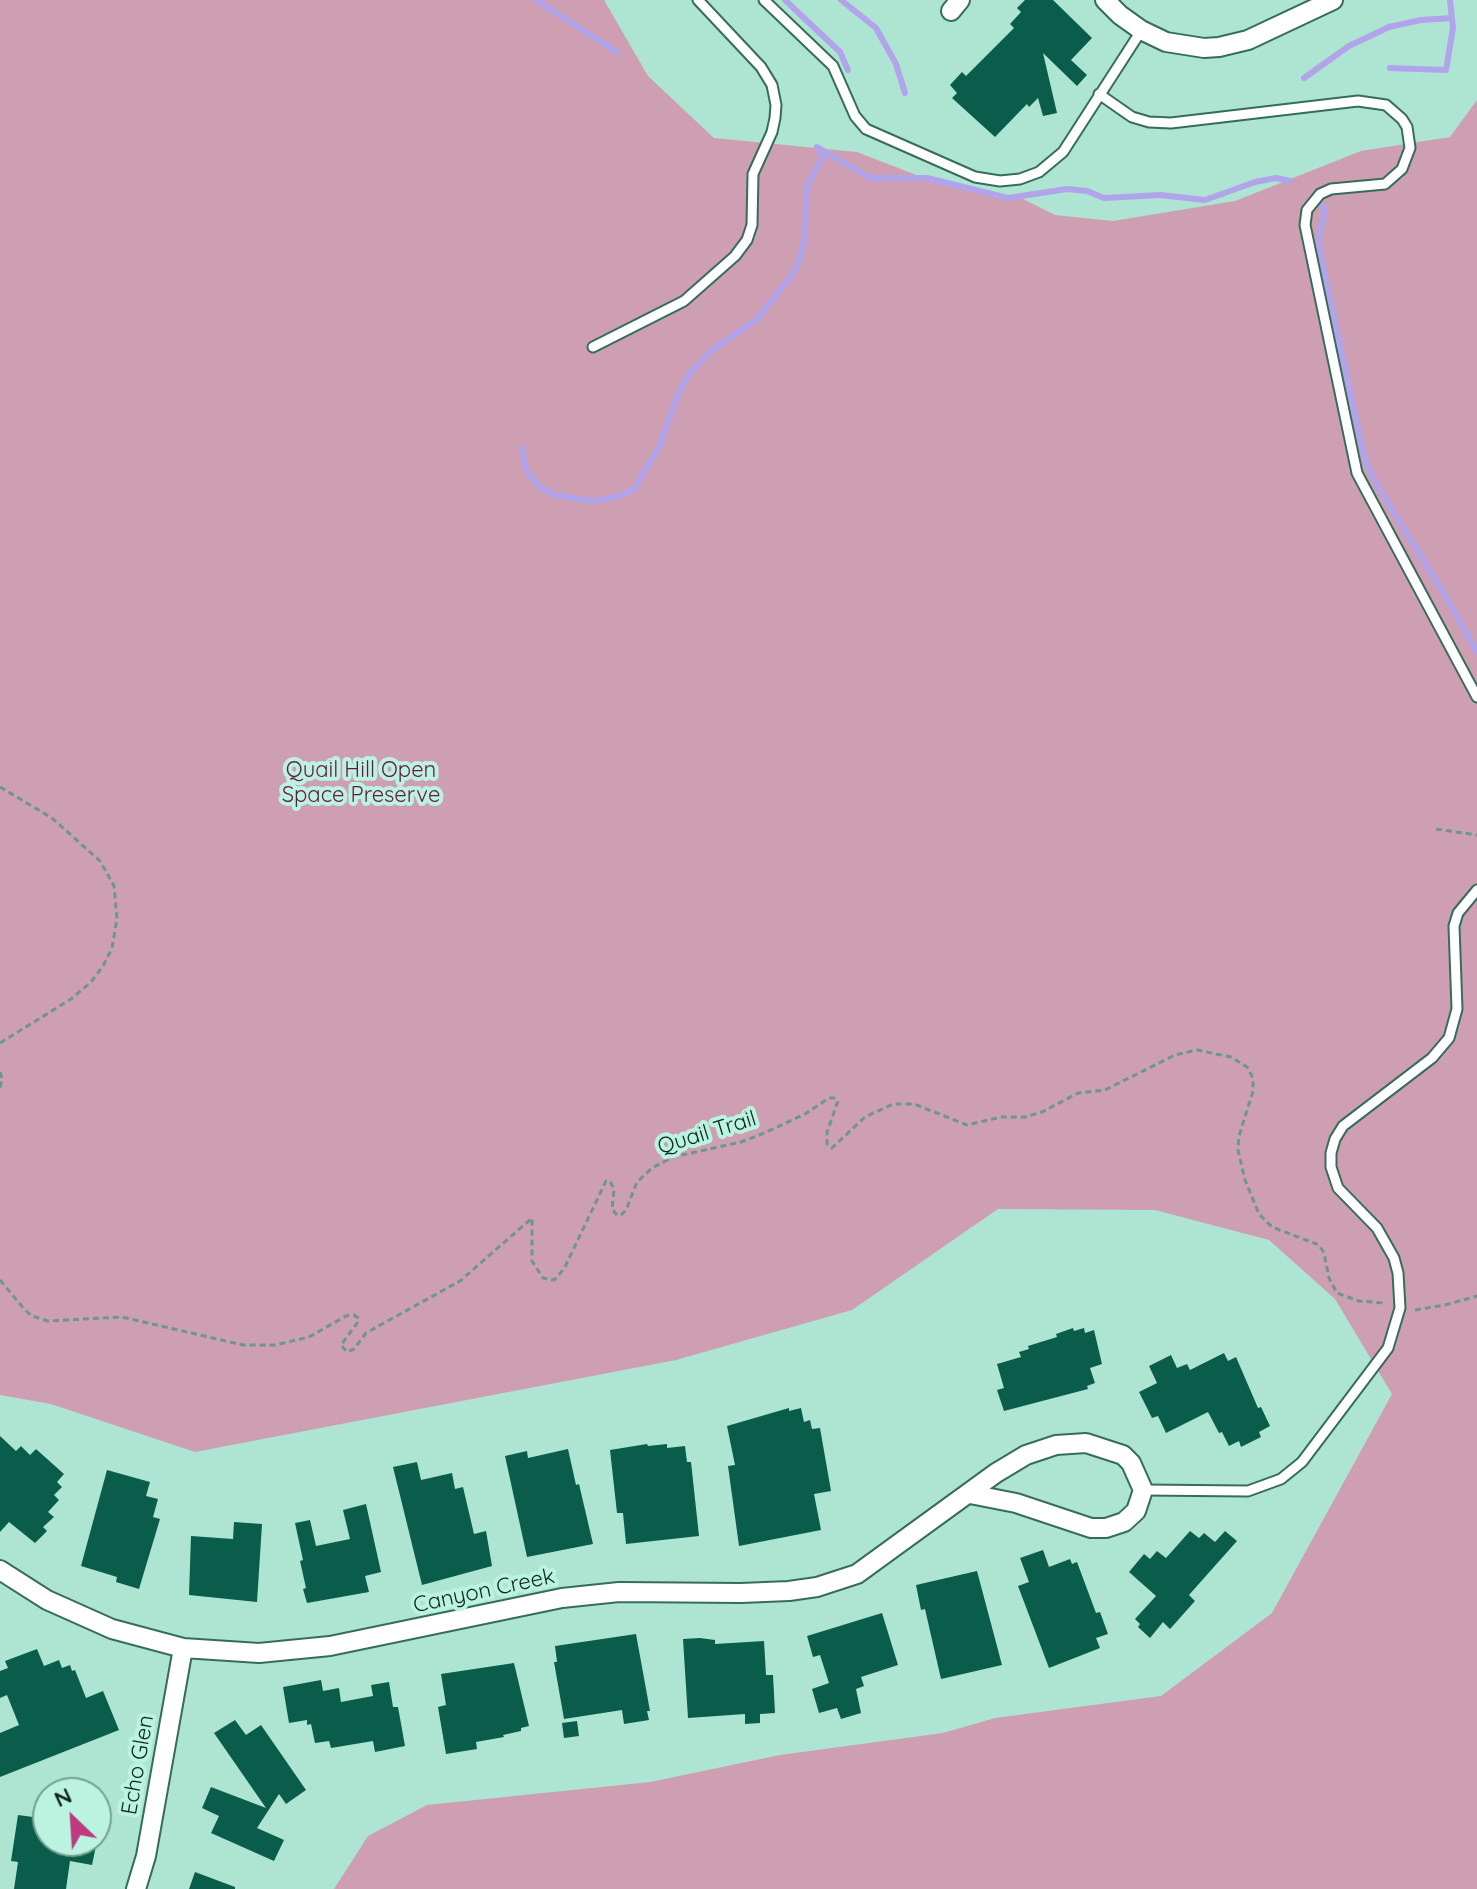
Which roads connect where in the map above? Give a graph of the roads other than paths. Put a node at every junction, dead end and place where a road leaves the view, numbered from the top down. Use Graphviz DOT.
graph roads {
  1 [pos="698,0"];
  2 [pos="764,0"];
  3 [pos="1105,0"];
  4 [pos="1333,0"];
  5 [pos="1141,30"];
  6 [pos="1099,94"];
  7 [pos="593,347"];
  8 [pos="1477,697"];
  9 [pos="1477,890"];
  10 [pos="1143,1490"];
  11 [pos="970,1494"];
  12 [pos="0,1570"];
  13 [pos="183,1648"];
  14 [pos="136,1889"];
  1 -- 7 [label="lane"];
  2 -- 6 [label="lane"];
  3 -- 5 [label="street"];
  4 -- 5 [label="street"];
  5 -- 6 [label="lane"];
  6 -- 8 [label="lane"];
  9 -- 10 [label="lane"];
  10 -- 11 [label="street"];
  10 -- 11 [label="street, Canyon Creek"];
  11 -- 13 [label="street, Canyon Creek"];
  12 -- 13 [label="street, Canyon Creek"];
  13 -- 14 [label="street, Echo Glen"];
}
